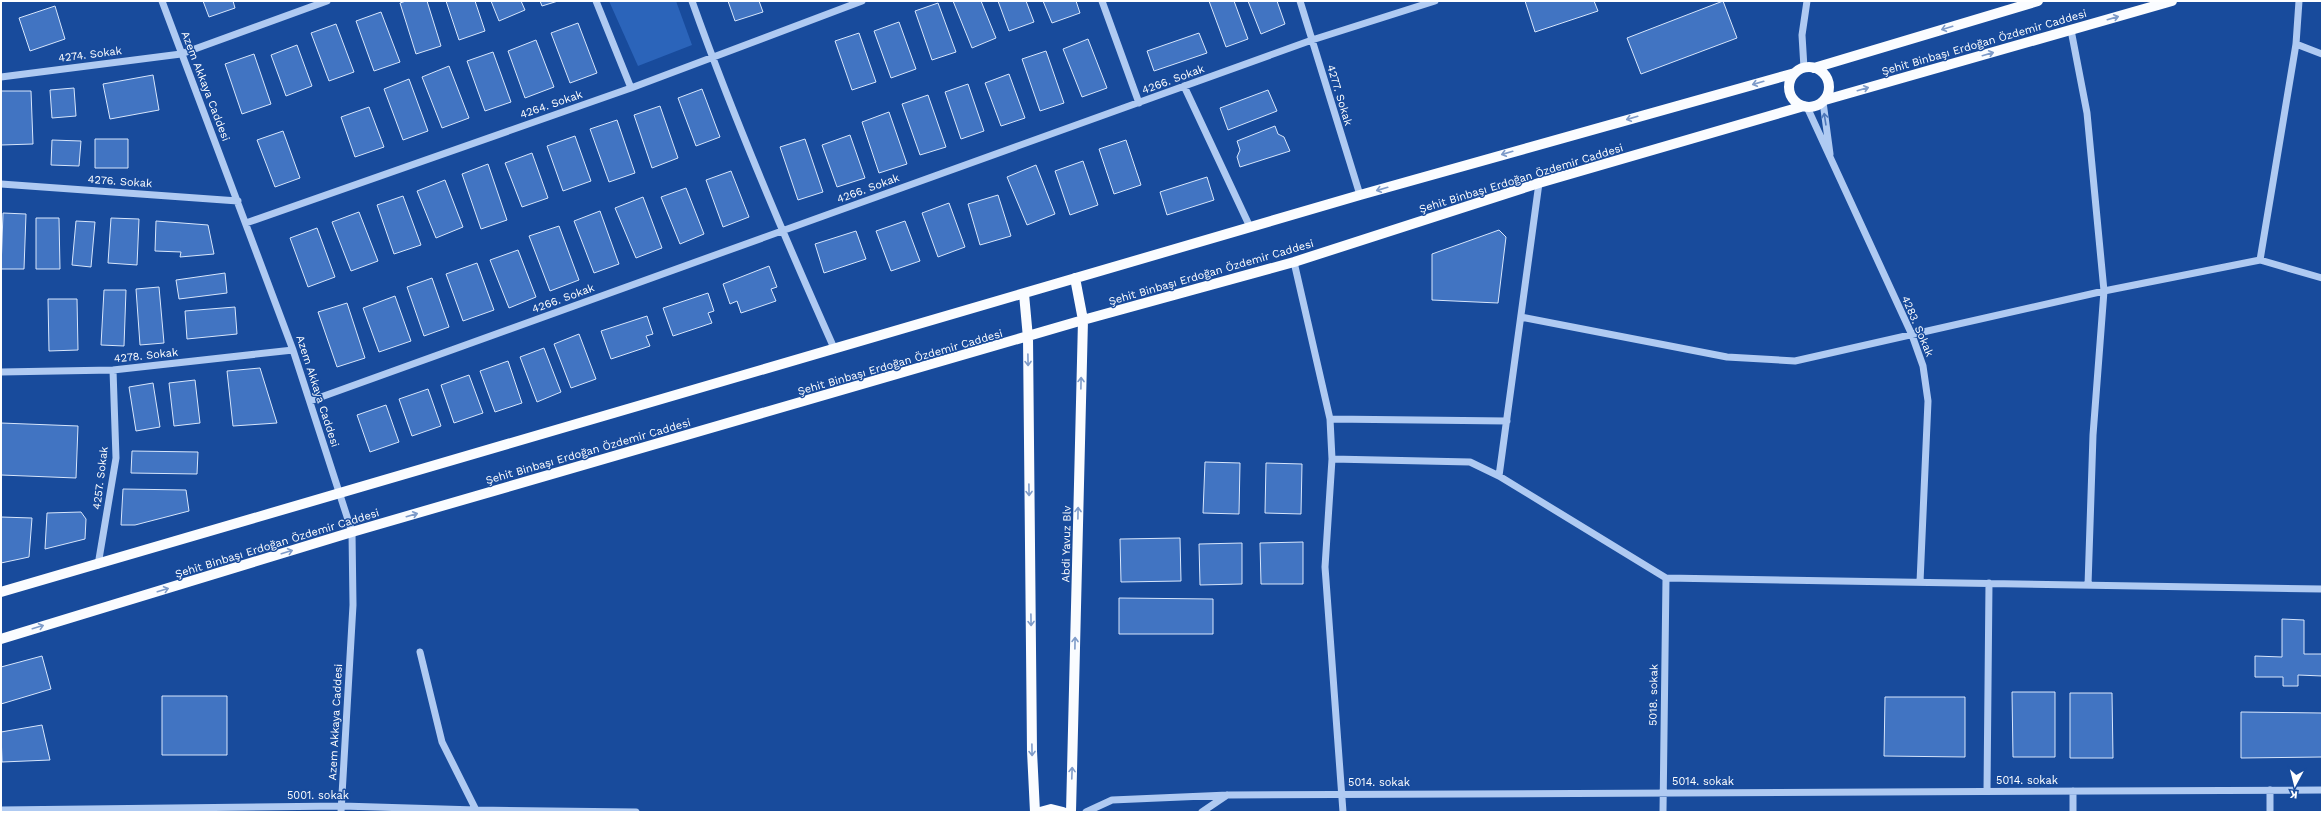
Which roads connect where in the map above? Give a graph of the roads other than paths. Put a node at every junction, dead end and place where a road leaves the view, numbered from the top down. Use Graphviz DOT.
graph roads {
  1 [pos="162,1"];
  2 [pos="327,1"];
  3 [pos="596,1"];
  4 [pos="692,1"];
  5 [pos="862,1"];
  6 [pos="1102,1"];
  7 [pos="1300,1"];
  8 [pos="1435,1"];
  9 [pos="1807,1"];
  10 [pos="2038,1"];
  11 [pos="2172,1"];
  12 [pos="2299,1"];
  13 [pos="2071,30"];
  14 [pos="1312,40"];
  15 [pos="2296,44"];
  16 [pos="181,54"];
  17 [pos="2322,54"];
  18 [pos="712,57"];
  19 [pos="1814,68"];
  20 [pos="1799,70"];
  21 [pos="1,77"];
  22 [pos="1184,86"];
  23 [pos="630,88"];
  24 [pos="1824,101"];
  25 [pos="1139,103"];
  26 [pos="1806,107"];
  27 [pos="1832,164"];
  28 [pos="1539,183"];
  29 [pos="1,184"];
  30 [pos="1360,195"];
  31 [pos="238,201"];
  32 [pos="246,222"];
  33 [pos="1250,227"];
  34 [pos="782,231"];
  35 [pos="2260,260"];
  36 [pos="1294,262"];
  37 [pos="1075,278"];
  38 [pos="2322,278"];
  39 [pos="2104,291"];
  40 [pos="1024,294"];
  41 [pos="1521,317"];
  42 [pos="1083,320"];
  43 [pos="1912,335"];
  44 [pos="1028,338"];
  45 [pos="834,348"];
  46 [pos="293,350"];
  47 [pos="113,370"];
  48 [pos="1,372"];
  49 [pos="310,401"];
  50 [pos="1330,419"];
  51 [pos="1507,421"];
  52 [pos="1332,459"];
  53 [pos="1499,476"];
  54 [pos="339,492"];
  55 [pos="352,532"];
  56 [pos="98,565"];
  57 [pos="1666,578"];
  58 [pos="1920,582"];
  59 [pos="1989,583"];
  60 [pos="2088,585"];
  61 [pos="2322,590"];
  62 [pos="1,592"];
  63 [pos="1,639"];
  64 [pos="420,652"];
  65 [pos="2270,790"];
  66 [pos="2322,790"];
  67 [pos="1987,791"];
  68 [pos="2073,791"];
  69 [pos="1663,792"];
  70 [pos="1342,793"];
  71 [pos="1228,795"];
  72 [pos="342,809"];
  73 [pos="1,810"];
  74 [pos="476,810"];
  75 [pos="636,812"];
  76 [pos="1034,812"];
  77 [pos="1040,812"];
  78 [pos="1063,812"];
  79 [pos="1071,812"];
  80 [pos="1086,812"];
  81 [pos="1202,812"];
  82 [pos="1343,812"];
  83 [pos="1663,812"];
  84 [pos="2073,812"];
  85 [pos="2270,812"];
  1 -- 16 [label="street, Azem Akkaya Caddesi"];
  2 -- 16 [label="street, 4274. Sokak"];
  3 -- 23 [label="street"];
  4 -- 18 [label="street"];
  5 -- 18 [label="street, 4264. Sokak"];
  6 -- 25 [label="street"];
  7 -- 14 [label="street, 4277. Sokak"];
  8 -- 14 [label="street, 4266. Sokak"];
  9 -- 20 [label="street"];
  10 -- 19 [label="main road, Şehit Binbaşı Erdoğan Özdemir Caddesi, one-way"];
  13 -- 11 [label="main road, Şehit Binbaşı Erdoğan Özdemir Caddesi, one-way"];
  12 -- 15 [label="street"];
  24 -- 13 [label="main road, Şehit Binbaşı Erdoğan Özdemir Caddesi, one-way"];
  13 -- 39 [label="street"];
  14 -- 22 [label="street, 4266. Sokak"];
  14 -- 30 [label="street, 4277. Sokak"];
  15 -- 17 [label="street"];
  15 -- 35 [label="street"];
  16 -- 21 [label="street, 4274. Sokak"];
  16 -- 31 [label="street, Azem Akkaya Caddesi"];
  18 -- 23 [label="street, 4264. Sokak"];
  18 -- 34 [label="street"];
  19 -- 20 [label="main road"];
  19 -- 24 [label="main road"];
  20 -- 26 [label="main road"];
  20 -- 30 [label="main road, one-way"];
  22 -- 25 [label="street, 4266. Sokak"];
  22 -- 33 [label="street"];
  23 -- 32 [label="street, 4264. Sokak"];
  24 -- 26 [label="main road"];
  27 -- 24 [label="street, 4283. Sokak, one-way"];
  25 -- 34 [label="street, 4266. Sokak"];
  26 -- 27 [label="street, 4283. Sokak"];
  26 -- 28 [label="main road, Şehit Binbaşı Erdoğan Özdemir Caddesi"];
  27 -- 43 [label="street, 4283. Sokak"];
  28 -- 36 [label="main road, Şehit Binbaşı Erdoğan Özdemir Caddesi"];
  28 -- 41 [label="street"];
  29 -- 31 [label="street, 4276. Sokak"];
  30 -- 33 [label="main road"];
  31 -- 32 [label="street, Azem Akkaya Caddesi"];
  32 -- 46 [label="street, Azem Akkaya Caddesi"];
  33 -- 37 [label="main road"];
  34 -- 45 [label="street"];
  34 -- 49 [label="street, 4266. Sokak"];
  35 -- 38 [label="street"];
  35 -- 39 [label="street"];
  36 -- 42 [label="main road, Şehit Binbaşı Erdoğan Özdemir Caddesi"];
  36 -- 50 [label="street"];
  37 -- 40 [label="main road"];
  37 -- 42 [label="main road, Abdi Yavuz Blv"];
  39 -- 43 [label="street"];
  39 -- 60 [label="street"];
  40 -- 44 [label="main road"];
  40 -- 45 [label="main road"];
  41 -- 43 [label="street"];
  41 -- 51 [label="street"];
  42 -- 44 [label="main road, Şehit Binbaşı Erdoğan Özdemir Caddesi"];
  79 -- 42 [label="main road, Abdi Yavuz Blv, one-way"];
  43 -- 58 [label="street, 4283. Sokak"];
  55 -- 44 [label="main road, Şehit Binbaşı Erdoğan Özdemir Caddesi, one-way"];
  44 -- 76 [label="main road, one-way"];
  45 -- 54 [label="main road"];
  46 -- 47 [label="street, 4278. Sokak"];
  46 -- 49 [label="street, Azem Akkaya Caddesi"];
  47 -- 48 [label="street, 4278. Sokak"];
  47 -- 56 [label="street, 4257. Sokak"];
  49 -- 54 [label="street, Azem Akkaya Caddesi"];
  50 -- 51 [label="street"];
  50 -- 52 [label="street"];
  51 -- 53 [label="street"];
  52 -- 53 [label="street"];
  52 -- 70 [label="street"];
  53 -- 57 [label="street"];
  54 -- 55 [label="street, Azem Akkaya Caddesi"];
  54 -- 56 [label="main road"];
  63 -- 55 [label="main road, Şehit Binbaşı Erdoğan Özdemir Caddesi, one-way"];
  55 -- 72 [label="street, Azem Akkaya Caddesi"];
  56 -- 62 [label="main road"];
  57 -- 58 [label="street"];
  57 -- 69 [label="street, 5018. sokak"];
  58 -- 59 [label="street"];
  59 -- 60 [label="street"];
  59 -- 67 [label="street"];
  60 -- 61 [label="street"];
  64 -- 74 [label="street"];
  65 -- 66 [label="street, 5014. sokak"];
  65 -- 68 [label="street, 5014. sokak"];
  65 -- 85 [label="street"];
  67 -- 68 [label="street, 5014. sokak"];
  67 -- 69 [label="street, 5014. sokak"];
  68 -- 84 [label="street"];
  69 -- 70 [label="street, 5014. sokak"];
  69 -- 83 [label="street, 5018. sokak"];
  70 -- 71 [label="street, 5014. sokak"];
  70 -- 82 [label="street"];
  71 -- 80 [label="street, 5014. sokak"];
  71 -- 81 [label="street"];
  72 -- 73 [label="street, 5001. sokak"];
  72 -- 74 [label="street, 5001. sokak"];
  74 -- 75 [label="street, 5001. sokak"];
  77 -- 78 [label="main road"];
}
